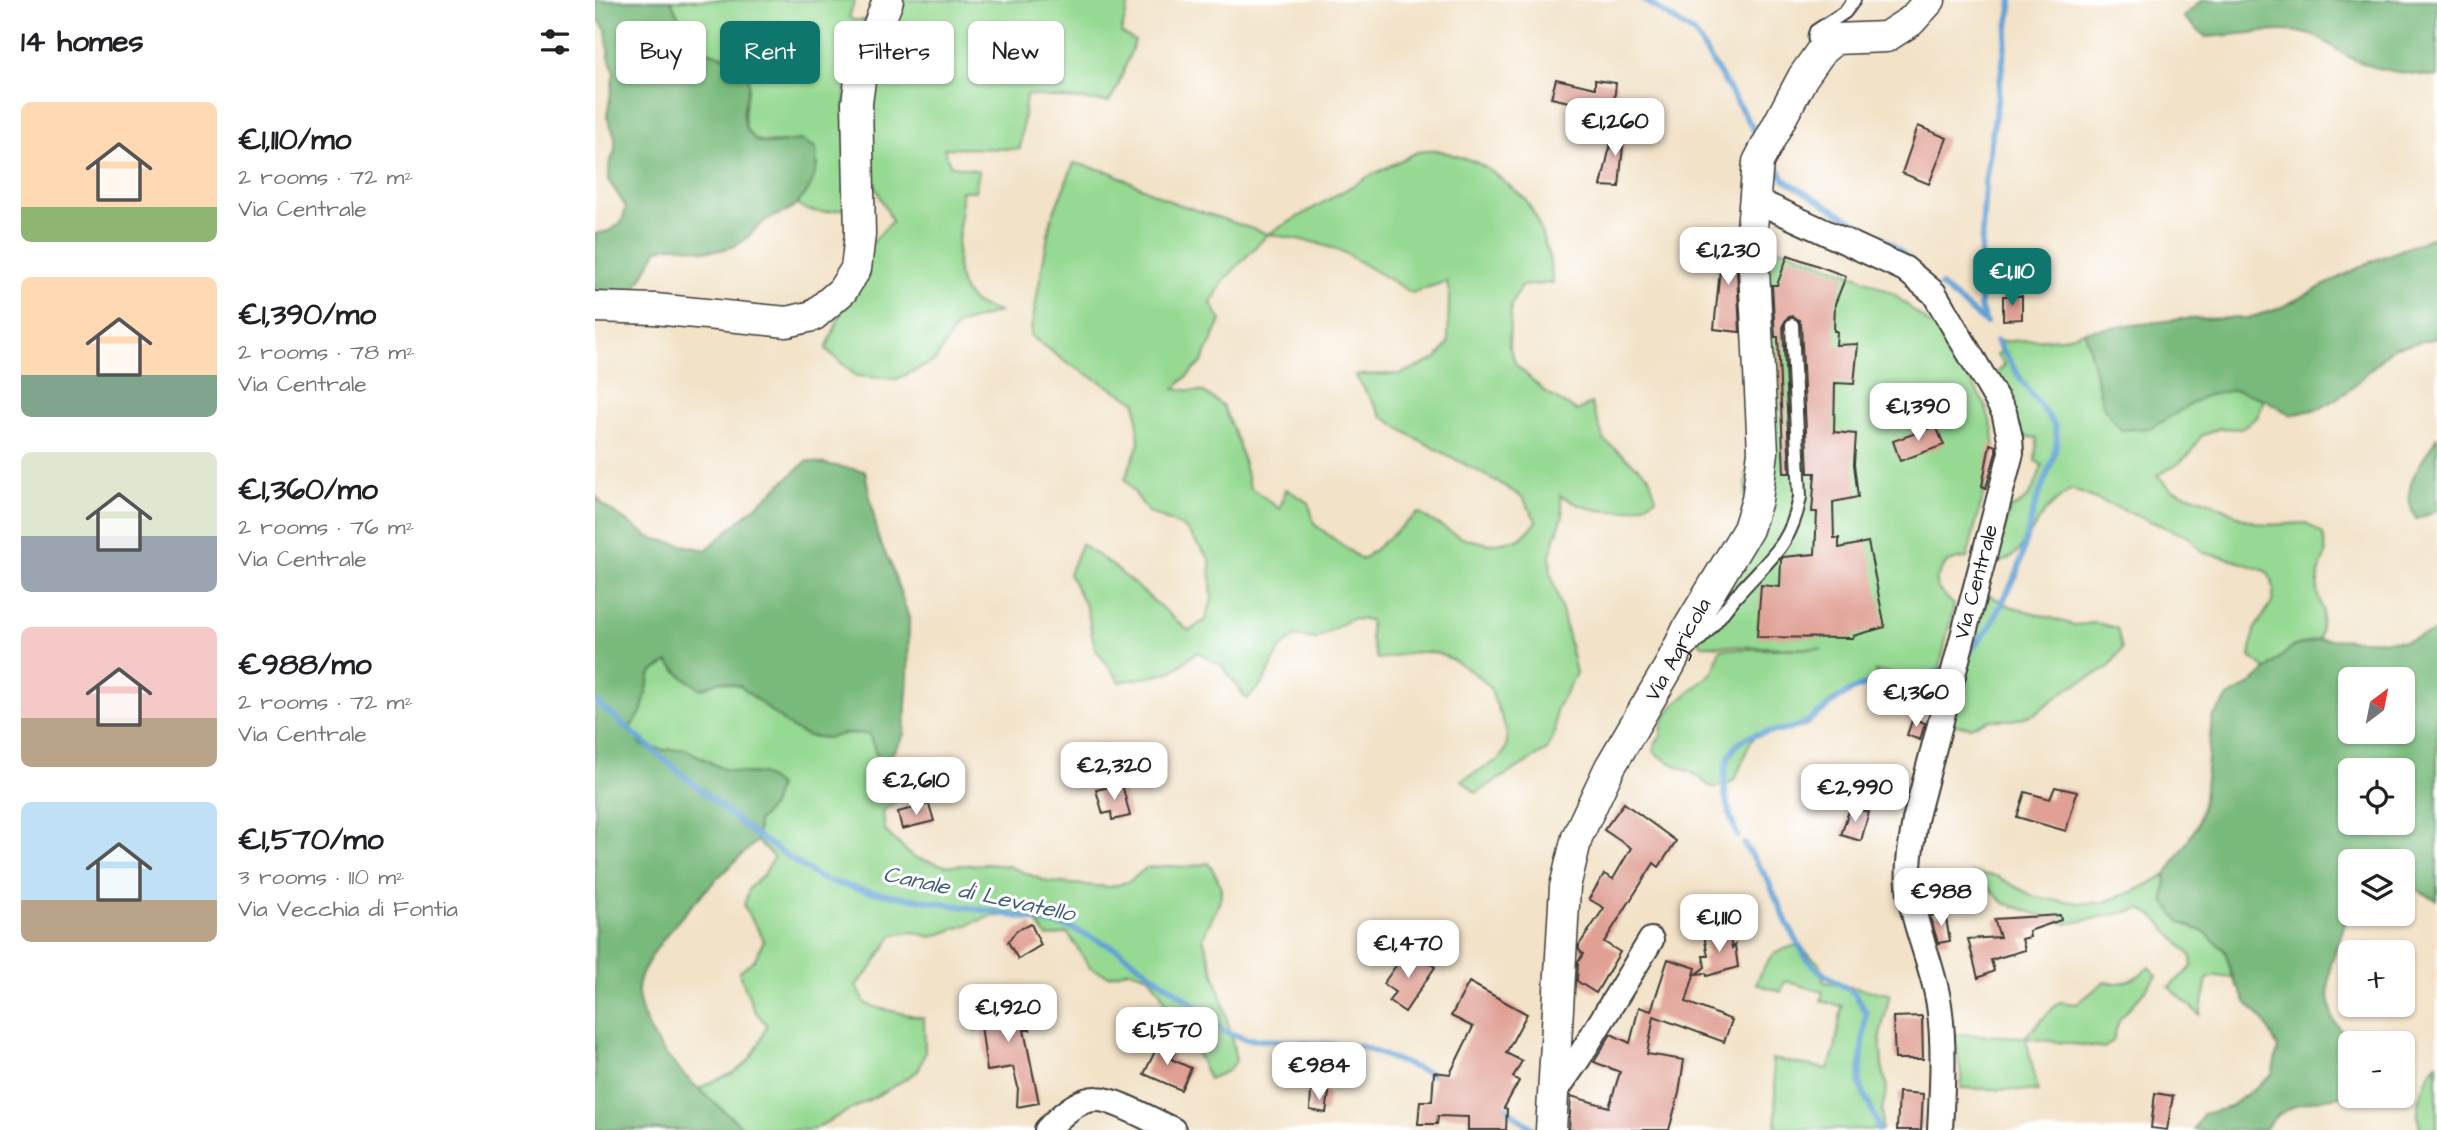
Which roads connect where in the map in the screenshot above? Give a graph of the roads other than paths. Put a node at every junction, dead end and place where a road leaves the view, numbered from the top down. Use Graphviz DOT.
graph roads {
  1 [pos="888,0"];
  2 [pos="1854,0"];
  3 [pos="1930,0"];
  4 [pos="1822,50"];
  5 [pos="1753,199"];
  6 [pos="595,306"];
  7 [pos="1792,325"];
  8 [pos="1670,665"];
  9 [pos="1651,940"];
  10 [pos="1553,1095"];
  11 [pos="1047,1130"];
  12 [pos="1173,1130"];
  13 [pos="1551,1130"];
  14 [pos="1940,1130"];
  1 -- 6 [label="street"];
  2 -- 4 [label="lane"];
  3 -- 4 [label="street"];
  4 -- 5 [label="street, Via Agricola"];
  5 -- 8 [label="street, Via Agricola"];
  5 -- 14 [label="street, Via Centrale"];
  7 -- 8 [label="lane"];
  8 -- 10 [label="street, Via Agricola"];
  9 -- 10 [label="street"];
  10 -- 13 [label="street, Via Agricola"];
  11 -- 12 [label="street"];
}
